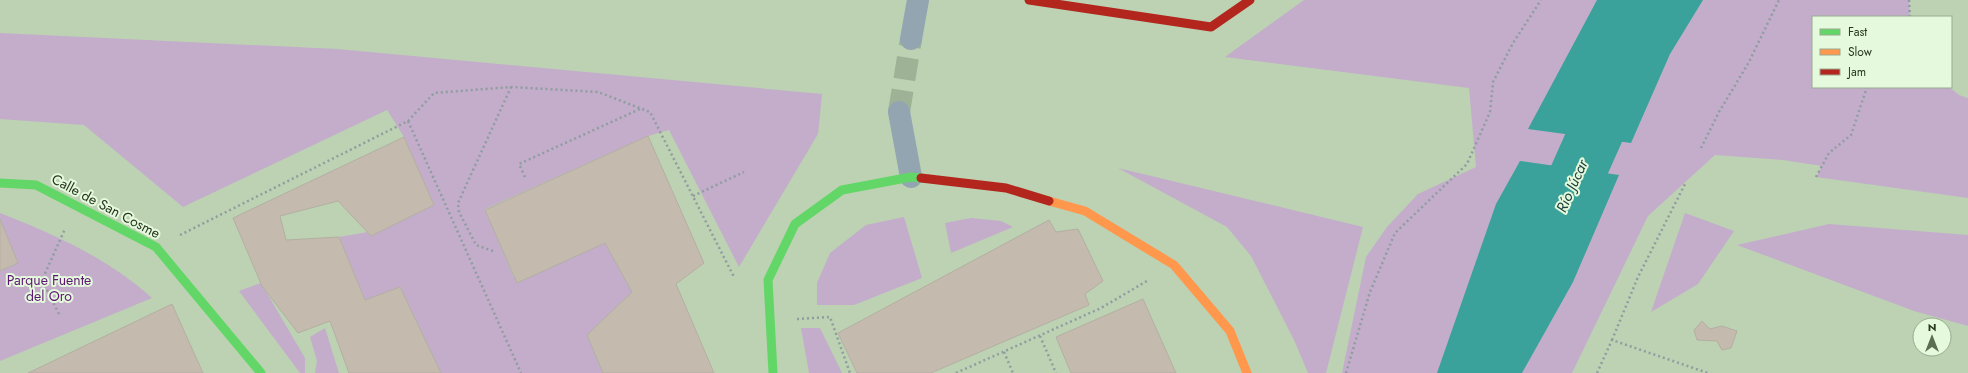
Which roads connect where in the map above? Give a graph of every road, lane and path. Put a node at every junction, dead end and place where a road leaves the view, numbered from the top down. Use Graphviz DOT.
graph roads {
  1 [pos="918,0"];
  2 [pos="1028,0"];
  3 [pos="1250,0"];
  4 [pos="1541,0"];
  5 [pos="1780,0"];
  6 [pos="1909,0"];
  7 [pos="1910,16"];
  8 [pos="912,39"];
  9 [pos="511,87"];
  10 [pos="1867,88"];
  11 [pos="641,109"];
  12 [pos="899,112"];
  13 [pos="408,121"];
  14 [pos="1701,148"];
  15 [pos="744,172"];
  16 [pos="1816,177"];
  17 [pos="525,178"];
  18 [pos="911,178"];
  19 [pos="1686,182"];
  20 [pos="0,183"];
  21 [pos="693,196"];
  22 [pos="76,205"];
  23 [pos="156,247"];
  24 [pos="493,251"];
  25 [pos="1174,265"];
  26 [pos="734,277"];
  27 [pos="59,314"];
  28 [pos="771,321"];
  29 [pos="1040,336"];
  30 [pos="1612,340"];
  31 [pos="1004,352"];
  32 [pos="261,373"];
  33 [pos="521,373"];
  34 [pos="773,373"];
  35 [pos="850,373"];
  36 [pos="956,373"];
  37 [pos="1013,373"];
  38 [pos="1056,373"];
  39 [pos="1247,373"];
  40 [pos="1346,373"];
  41 [pos="1597,373"];
  42 [pos="1708,373"];
  1 -- 8 [label="street"];
  2 -- 3 [label="street"];
  4 -- 40 [label="path"];
  5 -- 14 [label="path"];
  6 -- 7 [label="path"];
  9 -- 11 [label="path"];
  9 -- 13 [label="path"];
  9 -- 24 [label="path"];
  10 -- 16 [label="path"];
  11 -- 17 [label="path"];
  11 -- 21 [label="path"];
  12 -- 18 [label="street"];
  13 -- 23 [label="path"];
  13 -- 33 [label="path"];
  15 -- 21 [label="path"];
  18 -- 25 [label="street"];
  18 -- 28 [label="street"];
  19 -- 30 [label="path"];
  20 -- 22 [label="street, Calle de San Cosme"];
  21 -- 26 [label="path"];
  22 -- 23 [label="street, Calle de San Cosme"];
  22 -- 27 [label="path"];
  23 -- 32 [label="street, Calle de San Cosme"];
  25 -- 29 [label="path"];
  25 -- 39 [label="street"];
  28 -- 34 [label="street"];
  28 -- 35 [label="path"];
  29 -- 31 [label="path"];
  29 -- 38 [label="path"];
  30 -- 41 [label="path"];
  30 -- 42 [label="path"];
  31 -- 36 [label="path"];
  31 -- 37 [label="path"];
}
